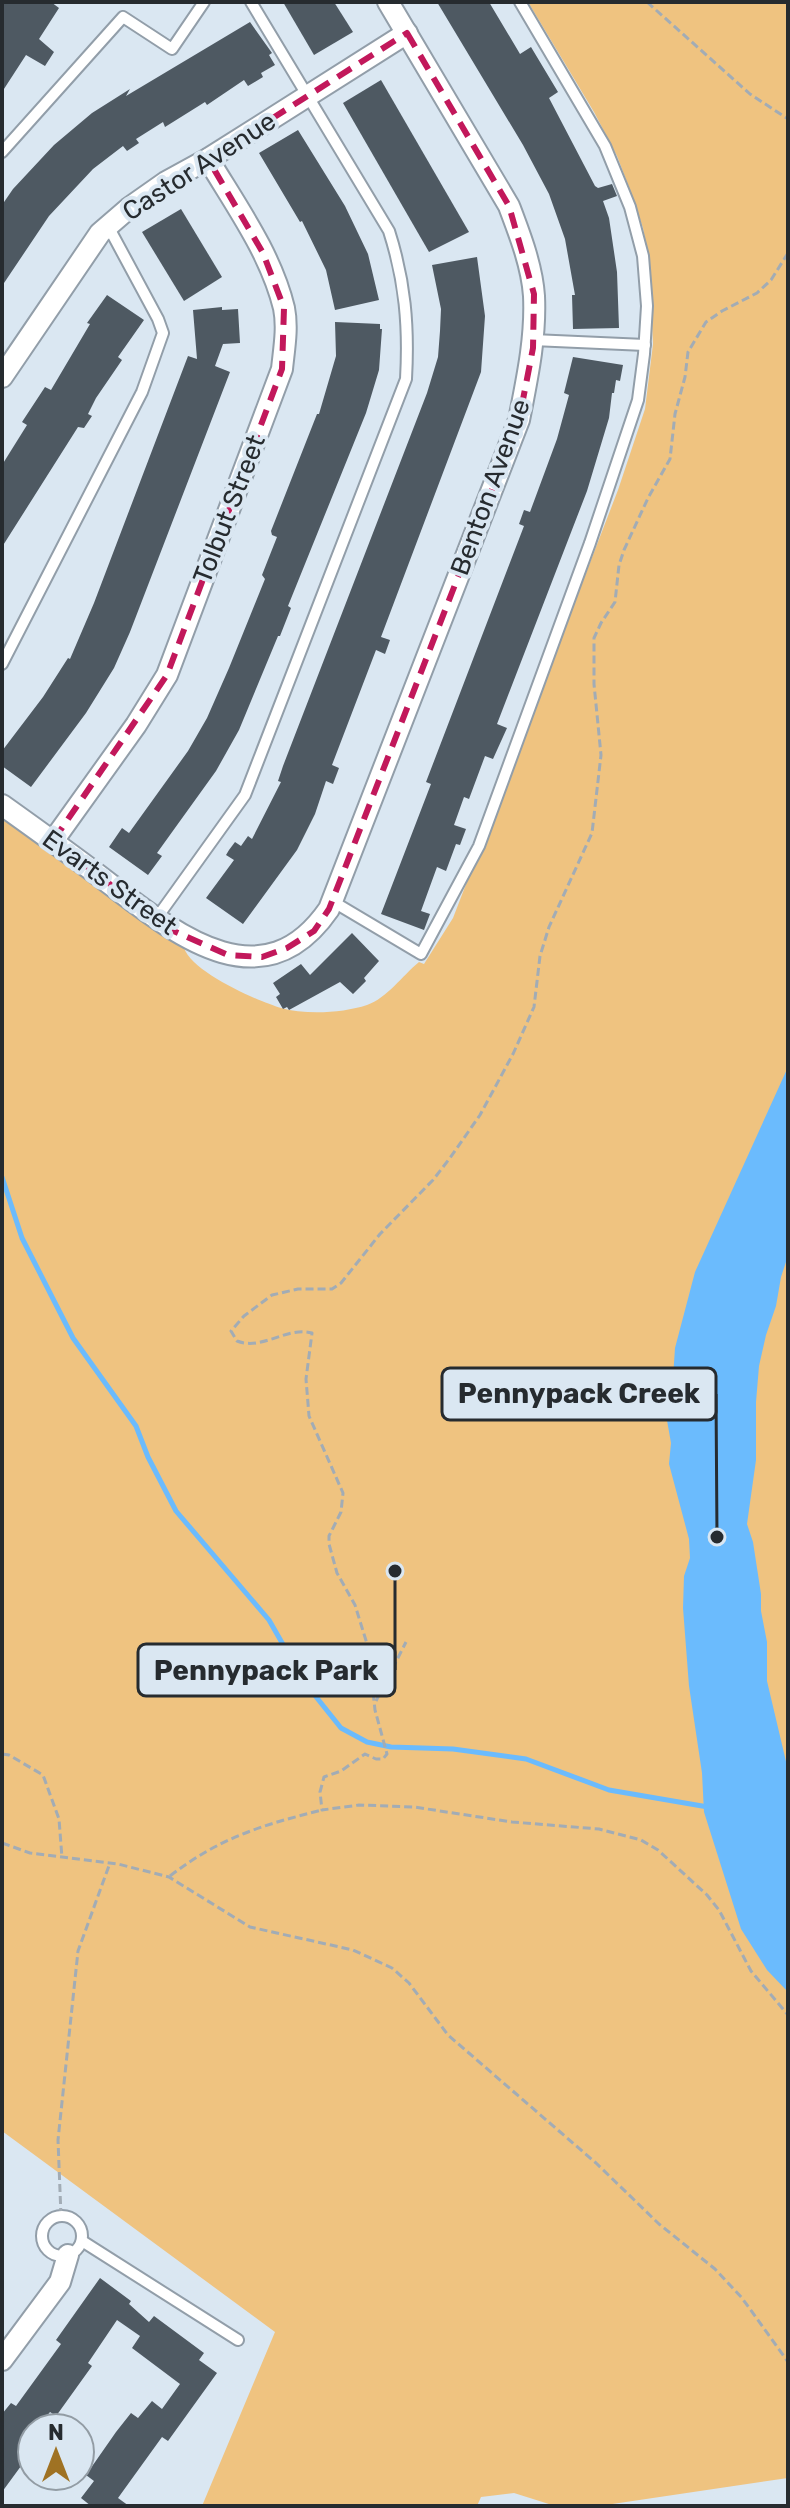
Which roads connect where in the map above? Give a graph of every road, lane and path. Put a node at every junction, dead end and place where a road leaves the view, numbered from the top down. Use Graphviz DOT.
graph roads {
  1 [pos="204,2"];
  2 [pos="251,2"];
  3 [pos="388,2"];
  4 [pos="520,2"];
  5 [pos="647,2"];
  6 [pos="407,33"];
  7 [pos="308,96"];
  8 [pos="788,119"];
  9 [pos="2,152"];
  10 [pos="208,159"];
  11 [pos="108,226"];
  12 [pos="788,253"];
  13 [pos="533,340"];
  14 [pos="645,345"];
  15 [pos="2,377"];
  16 [pos="2,664"];
  17 [pos="2,805"];
  18 [pos="53,841"];
  19 [pos="332,901"];
  20 [pos="156,919"];
  21 [pos="268,955"];
  22 [pos="406,1642"];
  23 [pos="376,1701"];
  24 [pos="2,1754"];
  25 [pos="322,1810"];
  26 [pos="2,1843"];
  27 [pos="62,1858"];
  28 [pos="110,1863"];
  29 [pos="169,1877"];
  30 [pos="788,2015"];
  31 [pos="61,2216"];
  32 [pos="75,2248"];
  33 [pos="238,2340"];
  34 [pos="2,2360"];
  35 [pos="788,2362"];
  1 -- 9 [label="lane"];
  2 -- 7 [label="lane"];
  3 -- 6 [label="street, Benton Avenue"];
  4 -- 14 [label="lane"];
  5 -- 8 [label="path"];
  6 -- 7 [label="street, Castor Avenue"];
  6 -- 13 [label="street, Benton Avenue"];
  7 -- 10 [label="street, Castor Avenue"];
  7 -- 20 [label="lane"];
  10 -- 11 [label="street, Castor Avenue"];
  10 -- 18 [label="street, Tolbut Street"];
  11 -- 15 [label="street, Castor Avenue"];
  11 -- 16 [label="lane"];
  12 -- 23 [label="path"];
  13 -- 14 [label="lane"];
  13 -- 19 [label="street, Benton Avenue"];
  14 -- 19 [label="lane"];
  17 -- 18 [label="street, Evarts Street"];
  18 -- 20 [label="street, Evarts Street"];
  19 -- 21 [label="street, Benton Avenue"];
  20 -- 21 [label="street, Evarts Street"];
  22 -- 23 [label="path"];
  23 -- 25 [label="path"];
  24 -- 27 [label="path"];
  25 -- 29 [label="path"];
  25 -- 30 [label="path"];
  26 -- 27 [label="path"];
  27 -- 28 [label="path"];
  28 -- 29 [label="path"];
  28 -- 31 [label="path"];
  29 -- 35 [label="path"];
  31 -- 32 [label="lane"];
  31 -- 32 [label="lane"];
  32 -- 33 [label="lane"];
  32 -- 34 [label="street"];
}
